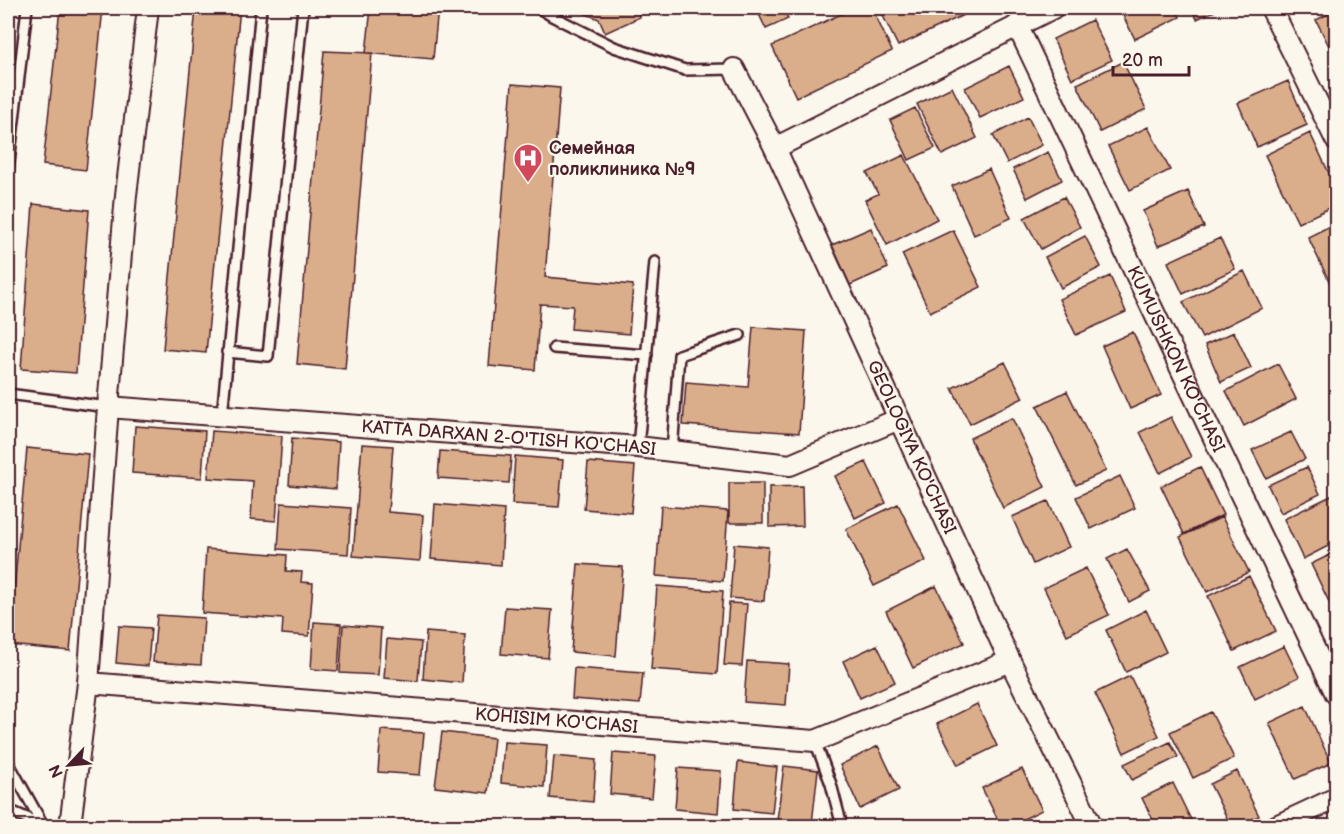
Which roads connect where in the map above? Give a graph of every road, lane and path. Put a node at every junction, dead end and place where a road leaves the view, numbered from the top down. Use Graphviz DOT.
graph roads {
  1 [pos="27,8"];
  2 [pos="148,8"];
  3 [pos="261,8"];
  4 [pos="303,8"];
  5 [pos="539,8"];
  6 [pos="1053,8"];
  7 [pos="1271,8"];
  8 [pos="1017,25"];
  9 [pos="734,69"];
  10 [pos="1336,140"];
  11 [pos="775,148"];
  12 [pos="8,172"];
  13 [pos="655,262"];
  14 [pos="740,335"];
  15 [pos="554,348"];
  16 [pos="227,352"];
  17 [pos="646,355"];
  18 [pos="8,394"];
  19 [pos="108,407"];
  20 [pos="222,416"];
  21 [pos="899,419"];
  22 [pos="638,447"];
  23 [pos="672,452"];
  24 [pos="1010,661"];
  25 [pos="88,683"];
  26 [pos="1336,694"];
  27 [pos="815,741"];
  28 [pos="8,762"];
  29 [pos="1336,798"];
  30 [pos="8,810"];
  31 [pos="45,826"];
  32 [pos="70,826"];
  33 [pos="842,826"];
  34 [pos="1092,826"];
  35 [pos="1276,826"];
  1 -- 12 [label="lane"];
  2 -- 19 [label="street"];
  3 -- 16 [label="lane"];
  4 -- 16 [label="lane"];
  5 -- 9 [label="lane"];
  6 -- 8 [label="street"];
  7 -- 10 [label="street"];
  8 -- 11 [label="street"];
  8 -- 26 [label="street, KUMUSHKON KO'CHASI"];
  9 -- 11 [label="street, GEOLOGIYA KO'CHASI"];
  11 -- 21 [label="street, GEOLOGIYA KO'CHASI"];
  13 -- 17 [label="lane"];
  14 -- 23 [label="lane"];
  15 -- 17 [label="lane"];
  16 -- 20 [label="lane"];
  17 -- 22 [label="lane"];
  18 -- 19 [label="lane"];
  19 -- 20 [label="street, KATTA DARXAN 2-O'TISH KO'CHASI"];
  19 -- 25 [label="street"];
  20 -- 22 [label="street, KATTA DARXAN 2-O'TISH KO'CHASI"];
  21 -- 23 [label="street, KATTA DARXAN 2-O'TISH KO'CHASI"];
  21 -- 24 [label="street, GEOLOGIYA KO'CHASI"];
  22 -- 23 [label="street, KATTA DARXAN 2-O'TISH KO'CHASI"];
  24 -- 27 [label="street, KOHISIM KO'CHASI"];
  24 -- 34 [label="street, GEOLOGIYA KO'CHASI"];
  25 -- 27 [label="street, KOHISIM KO'CHASI"];
  25 -- 32 [label="street"];
  27 -- 33 [label="lane"];
  28 -- 31 [label="lane"];
  29 -- 35 [label="street"];
  30 -- 31 [label="lane"];
}
